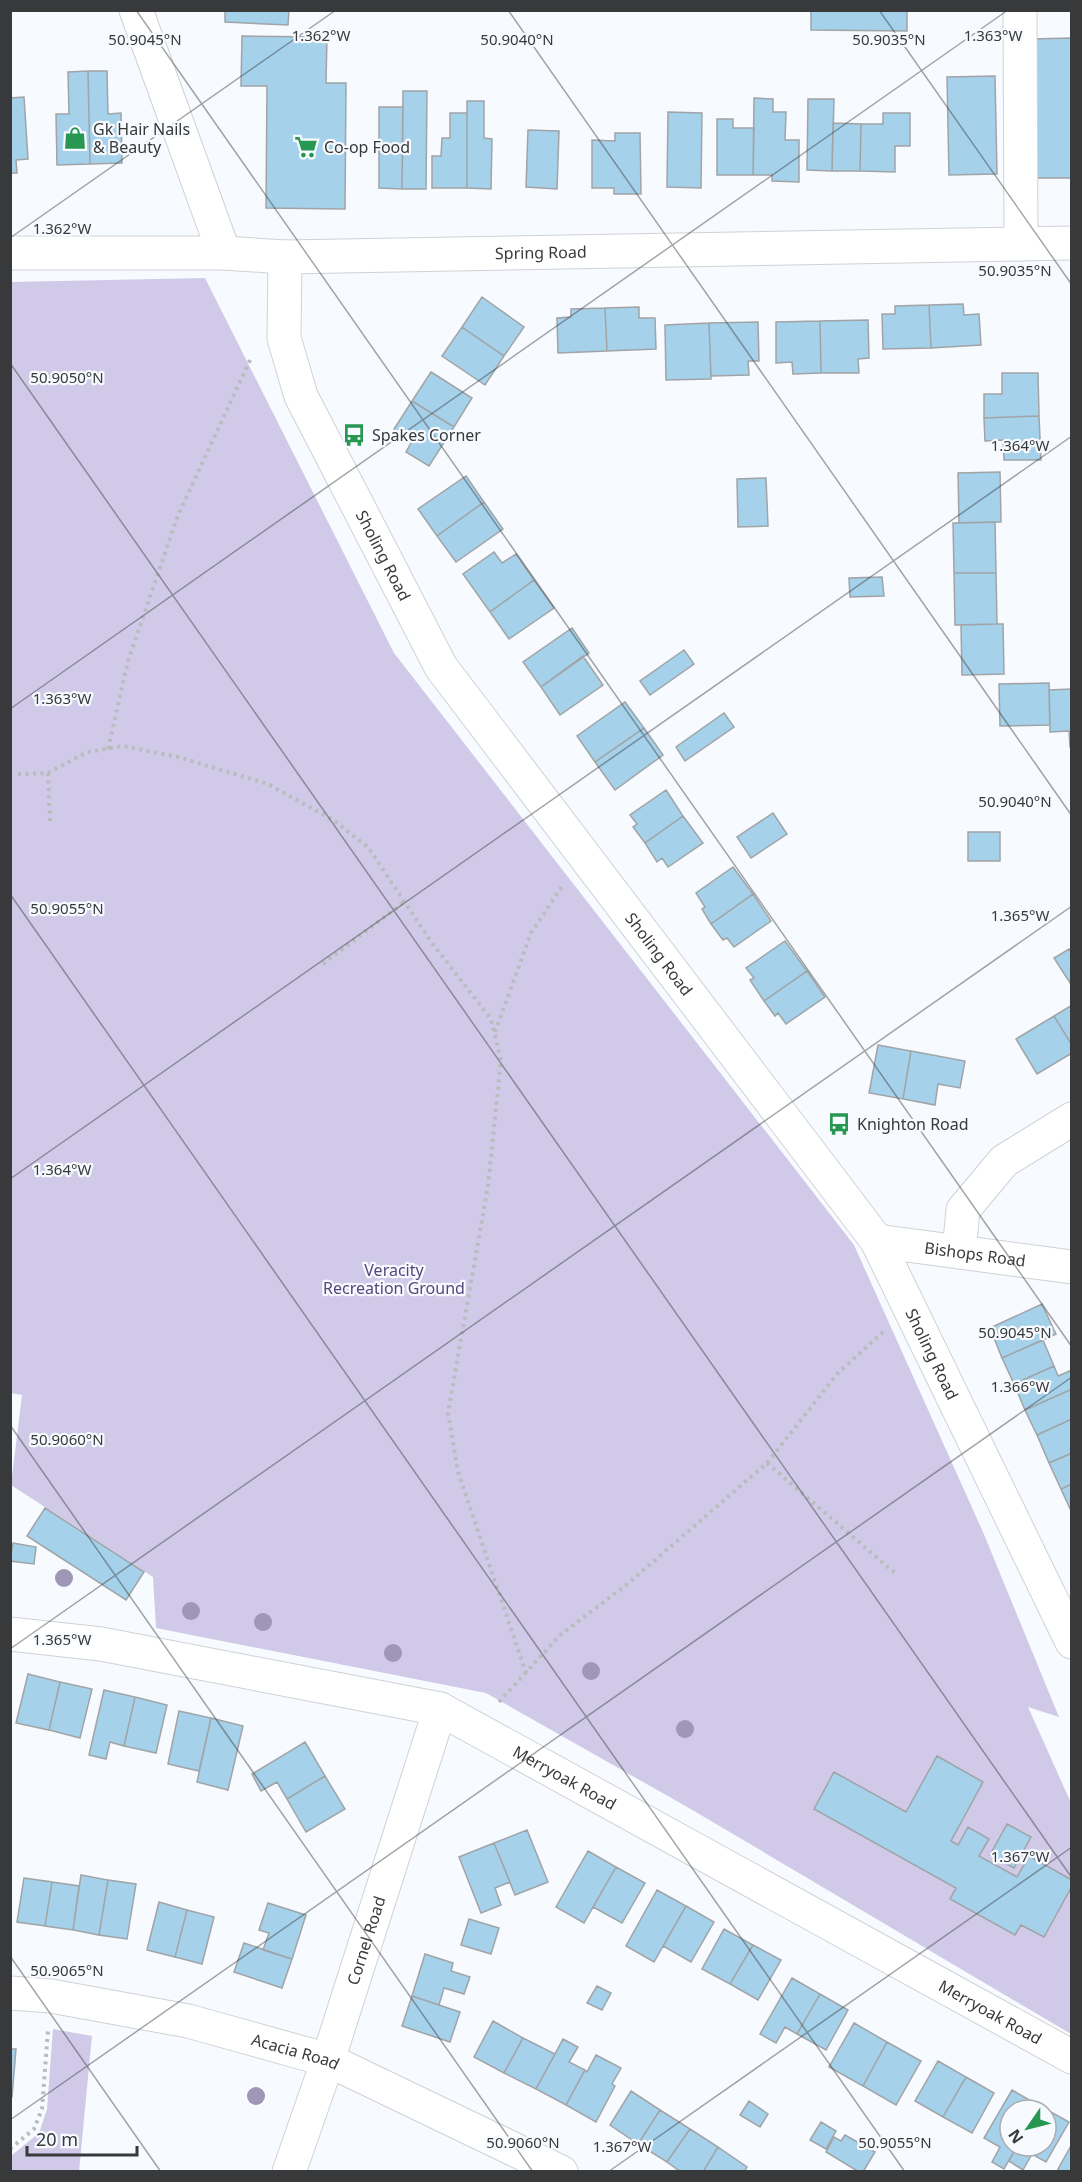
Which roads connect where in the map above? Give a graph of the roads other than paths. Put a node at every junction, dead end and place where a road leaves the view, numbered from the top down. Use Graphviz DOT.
graph roads {
  1 [pos="136,10"];
  2 [pos="1020,10"];
  3 [pos="1071,243"];
  4 [pos="1021,244"];
  5 [pos="10,253"];
  6 [pos="224,254"];
  7 [pos="285,257"];
  8 [pos="1071,1119"];
  9 [pos="877,1241"];
  10 [pos="958,1252"];
  11 [pos="1071,1267"];
  12 [pos="10,1634"];
  13 [pos="1071,1642"];
  14 [pos="440,1709"];
  15 [pos="10,1993"];
  16 [pos="1071,2057"];
  17 [pos="328,2060"];
  18 [pos="289,2172"];
  19 [pos="561,2172"];
  1 -- 6 [label="street"];
  2 -- 4 [label="street"];
  3 -- 4 [label="street, Spring Road"];
  4 -- 7 [label="street, Spring Road"];
  5 -- 6 [label="street, Spring Road"];
  6 -- 7 [label="street, Spring Road"];
  7 -- 9 [label="street, Sholing Road"];
  8 -- 10 [label="street"];
  9 -- 10 [label="street, Bishops Road"];
  9 -- 13 [label="street, Sholing Road"];
  10 -- 11 [label="street, Bishops Road"];
  12 -- 14 [label="street, Merryoak Road"];
  14 -- 16 [label="street, Merryoak Road"];
  14 -- 17 [label="street, Cornel Road"];
  15 -- 17 [label="street, Acacia Road"];
  17 -- 18 [label="street, Cornel Road"];
  17 -- 19 [label="street, Acacia Road"];
}
